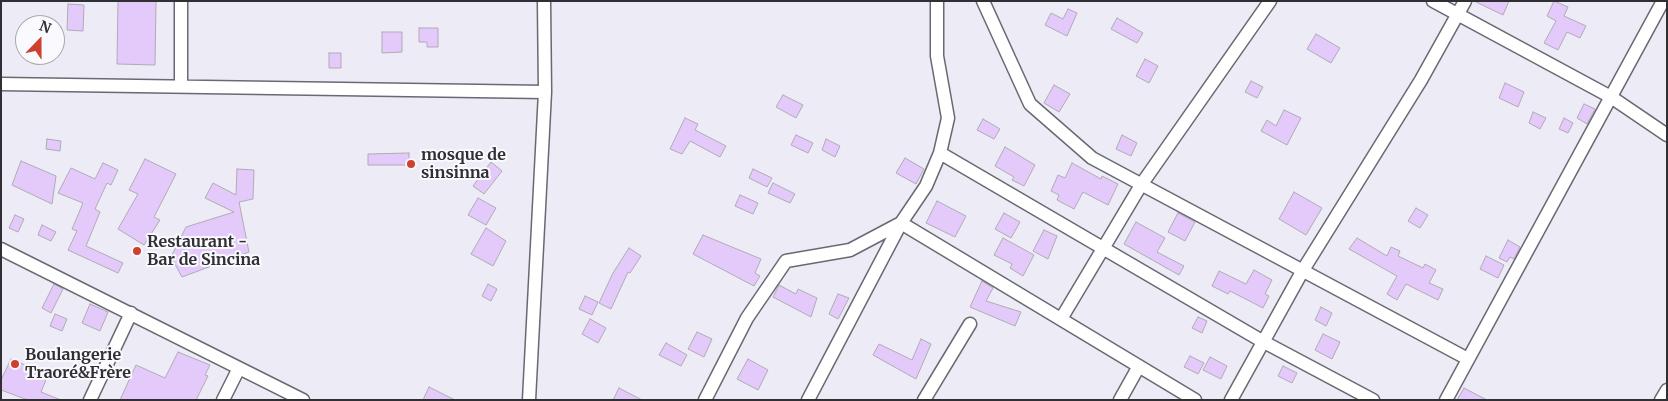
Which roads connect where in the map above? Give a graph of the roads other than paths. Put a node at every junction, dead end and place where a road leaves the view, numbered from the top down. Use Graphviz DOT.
graph roads {
  1 [pos="181,1"];
  2 [pos="544,1"];
  3 [pos="937,1"];
  4 [pos="982,1"];
  5 [pos="1270,1"];
  6 [pos="1433,1"];
  7 [pos="1465,1"];
  8 [pos="1663,1"];
  9 [pos="1458,14"];
  10 [pos="1,84"];
  11 [pos="181,86"];
  12 [pos="545,92"];
  13 [pos="1611,97"];
  14 [pos="1667,135"];
  15 [pos="940,153"];
  16 [pos="1141,185"];
  17 [pos="901,223"];
  18 [pos="1,249"];
  19 [pos="1104,249"];
  20 [pos="1303,270"];
  21 [pos="130,313"];
  22 [pos="1061,319"];
  23 [pos="970,324"];
  24 [pos="1262,341"];
  25 [pos="1468,359"];
  26 [pos="1138,366"];
  27 [pos="238,368"];
  28 [pos="1667,390"];
  29 [pos="90,400"];
  30 [pos="223,400"];
  31 [pos="303,400"];
  32 [pos="529,400"];
  33 [pos="705,400"];
  34 [pos="808,400"];
  35 [pos="924,400"];
  36 [pos="1120,400"];
  37 [pos="1195,400"];
  38 [pos="1232,400"];
  39 [pos="1373,400"];
  40 [pos="1446,400"];
  41 [pos="1661,400"];
  1 -- 11 [label="street"];
  2 -- 12 [label="street"];
  3 -- 15 [label="street"];
  4 -- 16 [label="street"];
  5 -- 16 [label="street"];
  6 -- 9 [label="street"];
  7 -- 9 [label="street"];
  8 -- 13 [label="street"];
  9 -- 13 [label="street"];
  9 -- 20 [label="street"];
  10 -- 11 [label="street"];
  11 -- 12 [label="street"];
  12 -- 32 [label="street"];
  13 -- 14 [label="street"];
  13 -- 25 [label="street"];
  15 -- 17 [label="street"];
  15 -- 19 [label="street"];
  16 -- 19 [label="street"];
  16 -- 20 [label="street"];
  17 -- 22 [label="street"];
  17 -- 33 [label="street"];
  17 -- 34 [label="street"];
  18 -- 21 [label="street"];
  19 -- 22 [label="street"];
  19 -- 24 [label="street"];
  20 -- 24 [label="street"];
  20 -- 25 [label="street"];
  21 -- 27 [label="street"];
  21 -- 29 [label="street"];
  22 -- 26 [label="street"];
  23 -- 35 [label="street"];
  24 -- 38 [label="street"];
  24 -- 39 [label="street"];
  25 -- 40 [label="street"];
  26 -- 36 [label="street"];
  26 -- 37 [label="street"];
  27 -- 30 [label="street"];
  27 -- 31 [label="street"];
  28 -- 41 [label="street"];
}
